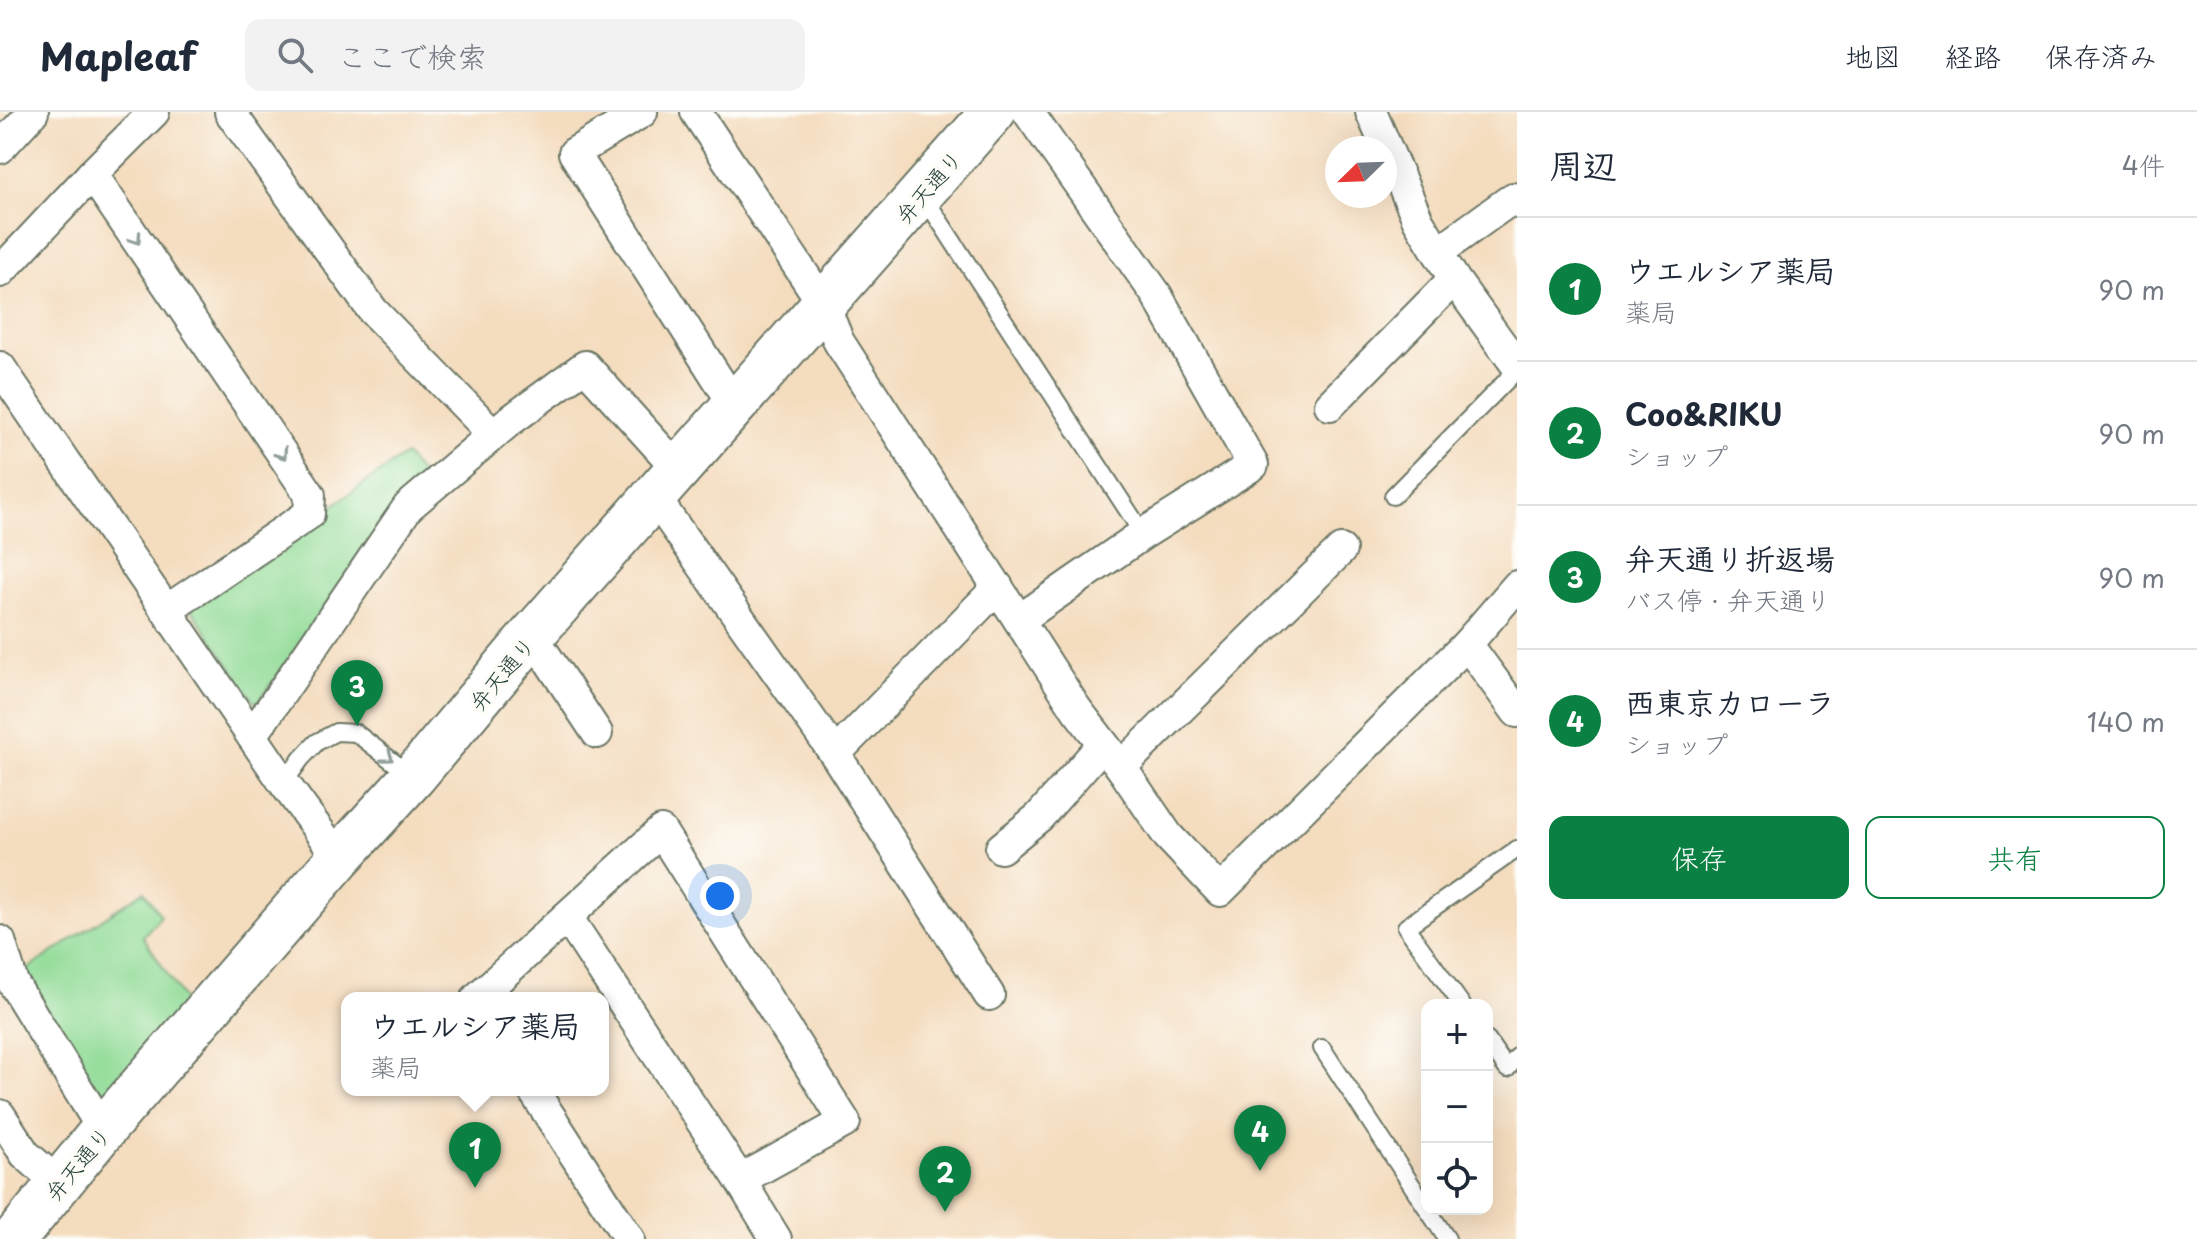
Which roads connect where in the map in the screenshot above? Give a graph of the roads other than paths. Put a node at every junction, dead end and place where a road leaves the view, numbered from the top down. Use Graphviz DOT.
graph roads {
  1 [pos="33,112"];
  2 [pos="154,112"];
  3 [pos="230,112"];
  4 [pos="642,112"];
  5 [pos="696,112"];
  6 [pos="993,112"];
  7 [pos="1028,112"];
  8 [pos="1371,112"];
  9 [pos="0,148"];
  10 [pos="92,174"];
  11 [pos="922,194"];
  12 [pos="1517,203"];
  13 [pos="1438,252"];
  14 [pos="0,272"];
  15 [pos="1454,279"];
  16 [pos="824,305"];
  17 [pos="0,367"];
  18 [pos="1517,368"];
  19 [pos="1330,405"];
  20 [pos="735,406"];
  21 [pos="493,434"];
  22 [pos="667,484"];
  23 [pos="1393,496"];
  24 [pos="1143,534"];
  25 [pos="1341,550"];
  26 [pos="1517,586"];
  27 [pos="998,587"];
  28 [pos="167,610"];
  29 [pos="1019,620"];
  30 [pos="532,635"];
  31 [pos="1467,644"];
  32 [pos="1517,712"];
  33 [pos="597,733"];
  34 [pos="252,736"];
  35 [pos="835,754"];
  36 [pos="1112,756"];
  37 [pos="413,777"];
  38 [pos="284,783"];
  39 [pos="1001,848"];
  40 [pos="1517,849"];
  41 [pos="339,858"];
  42 [pos="567,917"];
  43 [pos="0,941"];
  44 [pos="484,992"];
  45 [pos="989,995"];
  46 [pos="1458,999"];
  47 [pos="1322,1048"];
  48 [pos="1493,1049"];
  49 [pos="1517,1057"];
  50 [pos="537,1096"];
  51 [pos="0,1115"];
  52 [pos="103,1130"];
  53 [pos="740,1180"];
  54 [pos="59,1184"];
  55 [pos="14,1239"];
  56 [pos="629,1239"];
  57 [pos="776,1239"];
  58 [pos="1447,1239"];
  1 -- 9 [label="street"];
  2 -- 10 [label="street"];
  3 -- 21 [label="street"];
  4 -- 20 [label="street"];
  5 -- 16 [label="street"];
  6 -- 11 [label="street, 弁天通り"];
  7 -- 24 [label="street"];
  8 -- 13 [label="street"];
  10 -- 14 [label="street"];
  10 -- 28 [label="street, one-way"];
  11 -- 16 [label="street, 弁天通り"];
  11 -- 24 [label="lane"];
  12 -- 13 [label="street"];
  13 -- 15 [label="street"];
  15 -- 18 [label="street"];
  15 -- 19 [label="street"];
  16 -- 20 [label="street, 弁天通り"];
  16 -- 27 [label="street"];
  17 -- 28 [label="street"];
  18 -- 23 [label="lane"];
  20 -- 22 [label="street, 弁天通り"];
  21 -- 22 [label="street"];
  21 -- 34 [label="street"];
  22 -- 30 [label="street, 弁天通り"];
  22 -- 35 [label="street"];
  24 -- 29 [label="street"];
  25 -- 36 [label="street"];
  26 -- 31 [label="street"];
  27 -- 29 [label="street"];
  27 -- 35 [label="street"];
  28 -- 34 [label="street"];
  29 -- 36 [label="street"];
  30 -- 33 [label="street"];
  30 -- 37 [label="street, 弁天通り"];
  31 -- 32 [label="street"];
  31 -- 36 [label="street"];
  34 -- 38 [label="street"];
  35 -- 45 [label="street"];
  36 -- 39 [label="street"];
  38 -- 37 [label="lane, one-way"];
  37 -- 41 [label="street, 弁天通り"];
  38 -- 41 [label="street"];
  40 -- 46 [label="lane"];
  41 -- 52 [label="street, 弁天通り"];
  42 -- 44 [label="street"];
  42 -- 53 [label="street"];
  42 -- 53 [label="street"];
  43 -- 52 [label="street"];
  47 -- 58 [label="lane"];
  48 -- 49 [label="lane"];
  50 -- 56 [label="street"];
  51 -- 54 [label="street"];
  52 -- 54 [label="street, 弁天通り"];
  53 -- 57 [label="street"];
  54 -- 55 [label="street, 弁天通り"];
}
